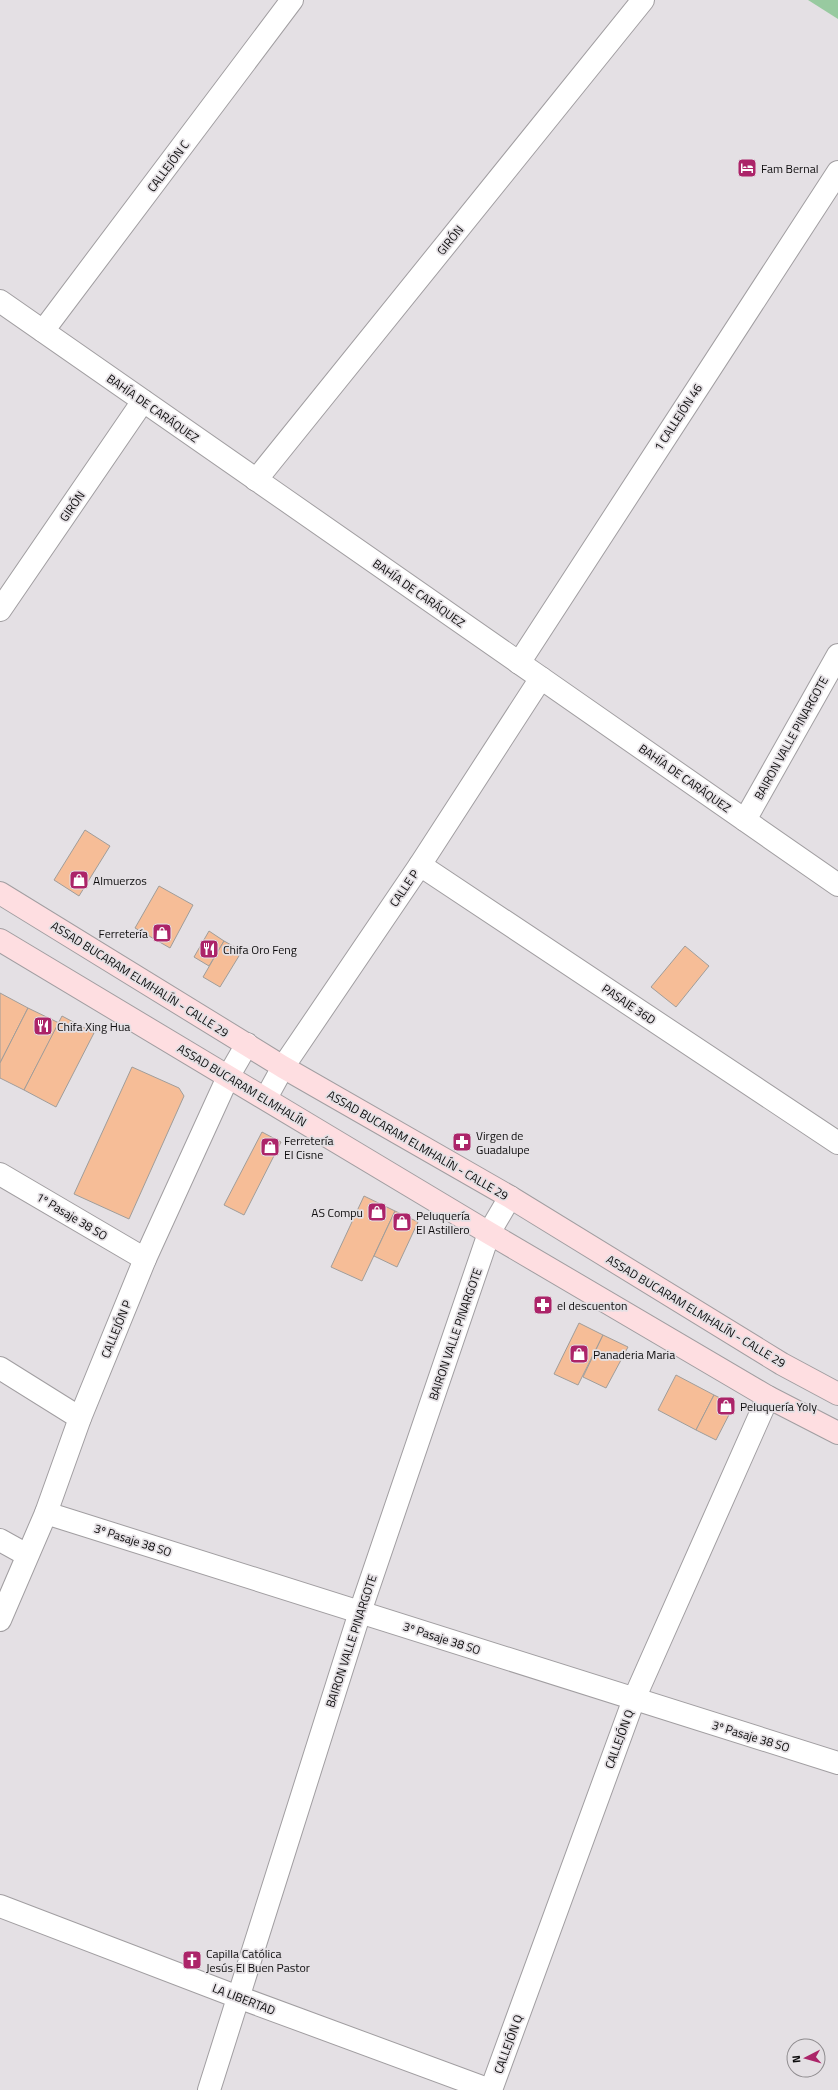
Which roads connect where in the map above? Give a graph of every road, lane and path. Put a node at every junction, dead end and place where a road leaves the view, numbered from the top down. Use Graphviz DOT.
graph roads {
  1 [pos="292,0"];
  2 [pos="643,0"];
  3 [pos="838,172"];
  4 [pos="0,301"];
  5 [pos="43,331"];
  6 [pos="143,401"];
  7 [pos="256,480"];
  8 [pos="0,610"];
  9 [pos="838,655"];
  10 [pos="519,663"];
  11 [pos="541,678"];
  12 [pos="745,820"];
  13 [pos="420,865"];
  14 [pos="838,885"];
  15 [pos="0,893"];
  16 [pos="0,940"];
  17 [pos="247,1044"];
  18 [pos="283,1067"];
  19 [pos="228,1077"];
  20 [pos="266,1098"];
  21 [pos="838,1143"];
  22 [pos="0,1174"];
  23 [pos="510,1197"];
  24 [pos="489,1233"];
  25 [pos="145,1259"];
  26 [pos="0,1368"];
  27 [pos="838,1394"];
  28 [pos="768,1397"];
  29 [pos="80,1418"];
  30 [pos="838,1433"];
  31 [pos="46,1513"];
  32 [pos="0,1540"];
  33 [pos="27,1555"];
  34 [pos="360,1612"];
  35 [pos="0,1620"];
  36 [pos="634,1699"];
  37 [pos="838,1763"];
  38 [pos="0,1906"];
  39 [pos="238,1997"];
  40 [pos="209,2090"];
  41 [pos="490,2090"];
  1 -- 5 [label="street, CALLEJÓN C"];
  2 -- 7 [label="street, GIRÓN"];
  3 -- 10 [label="street, 1 CALLEJÓN 46"];
  4 -- 5 [label="street, BAHÍA DE CARÁQUEZ"];
  5 -- 6 [label="street, BAHÍA DE CARÁQUEZ"];
  6 -- 7 [label="street, BAHÍA DE CARÁQUEZ"];
  6 -- 8 [label="street, GIRÓN"];
  7 -- 10 [label="street, BAHÍA DE CARÁQUEZ"];
  9 -- 12 [label="street, BAIRON VALLE PINARGOTE"];
  10 -- 11 [label="street, BAHÍA DE CARÁQUEZ"];
  11 -- 12 [label="street, BAHÍA DE CARÁQUEZ"];
  11 -- 13 [label="street, CALLE P"];
  12 -- 14 [label="street, BAHÍA DE CARÁQUEZ"];
  13 -- 18 [label="street, CALLE P"];
  13 -- 21 [label="street, PASAJE 36D"];
  15 -- 17 [label="main road, ASSAD BUCARAM ELMHALÍN - CALLE 29"];
  16 -- 19 [label="main road, ASSAD BUCARAM ELMHALÍN"];
  17 -- 18 [label="main road, ASSAD BUCARAM ELMHALÍN - CALLE 29"];
  17 -- 19 [label="street, CALLEJÓN P"];
  18 -- 20 [label="street, CALLE P"];
  18 -- 23 [label="main road, ASSAD BUCARAM ELMHALÍN - CALLE 29"];
  19 -- 20 [label="main road, ASSAD BUCARAM ELMHALÍN"];
  19 -- 25 [label="street, CALLEJÓN P"];
  20 -- 24 [label="main road, ASSAD BUCARAM ELMHALÍN"];
  22 -- 25 [label="street, 1º Pasaje 38 SO"];
  23 -- 24 [label="street, BAIRON VALLE PINARGOTE"];
  23 -- 27 [label="main road, ASSAD BUCARAM ELMHALÍN - CALLE 29"];
  24 -- 28 [label="main road, ASSAD BUCARAM ELMHALÍN"];
  24 -- 34 [label="street, BAIRON VALLE PINARGOTE"];
  25 -- 29 [label="street, CALLEJÓN P"];
  26 -- 29 [label="street"];
  28 -- 30 [label="main road, ASSAD BUCARAM ELMHALÍN"];
  28 -- 36 [label="street, CALLEJÓN Q"];
  29 -- 31 [label="street, CALLEJÓN P"];
  31 -- 33 [label="street, CALLEJÓN P"];
  31 -- 34 [label="street, 3º Pasaje 38 SO"];
  32 -- 33 [label="street"];
  33 -- 35 [label="street, CALLEJÓN P"];
  34 -- 36 [label="street, 3º Pasaje 38 SO"];
  34 -- 39 [label="street, BAIRON VALLE PINARGOTE"];
  36 -- 37 [label="street, 3º Pasaje 38 SO"];
  36 -- 41 [label="street, CALLEJÓN Q"];
  38 -- 39 [label="street, LA LIBERTAD"];
  39 -- 40 [label="street, BAIRON VALLE PINARGOTE"];
  39 -- 41 [label="street, LA LIBERTAD"];
}
